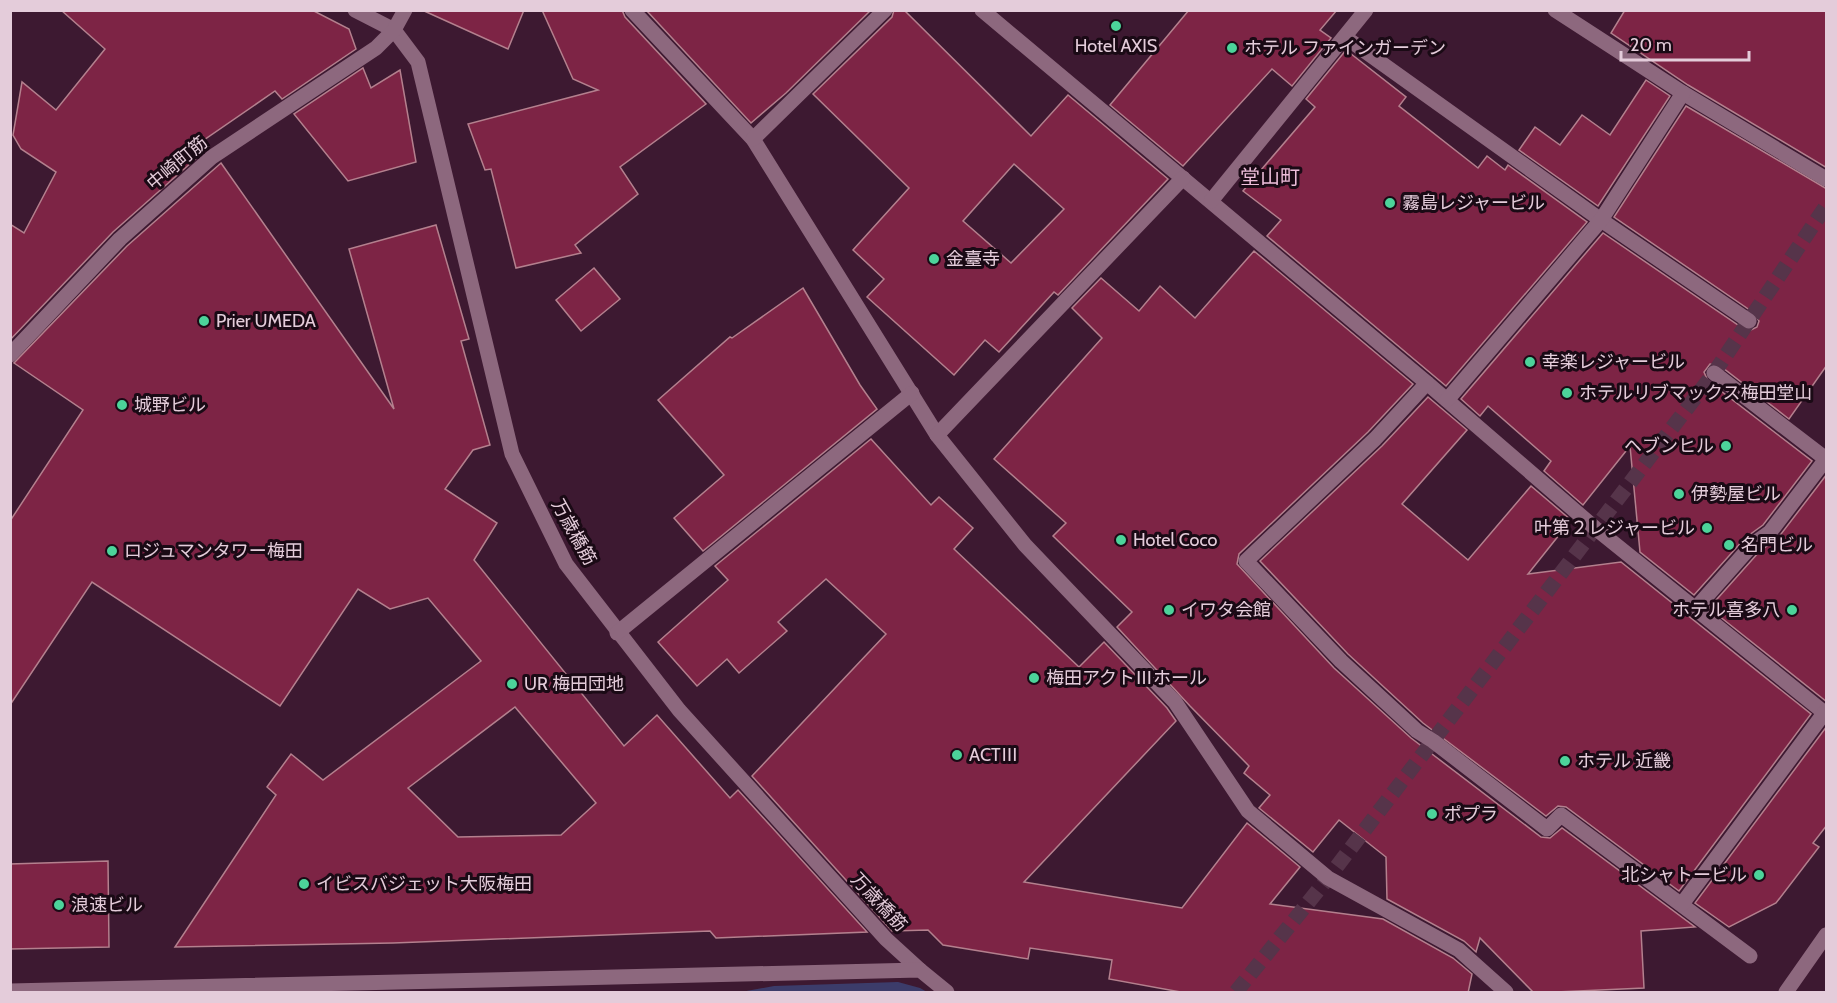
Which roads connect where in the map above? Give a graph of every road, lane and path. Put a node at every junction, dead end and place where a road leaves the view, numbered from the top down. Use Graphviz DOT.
graph roads {
  1 [pos="355,10"];
  2 [pos="405,10"];
  3 [pos="632,10"];
  4 [pos="885,10"];
  5 [pos="982,10"];
  6 [pos="1366,10"];
  7 [pos="1555,10"];
  8 [pos="393,30"];
  9 [pos="1345,37"];
  10 [pos="1683,93"];
  11 [pos="753,139"];
  12 [pos="1183,178"];
  13 [pos="1827,179"];
  14 [pos="1211,201"];
  15 [pos="1601,220"];
  16 [pos="1749,321"];
  17 [pos="10,355"];
  18 [pos="1714,373"];
  19 [pos="1427,383"];
  20 [pos="912,393"];
  21 [pos="1447,400"];
  22 [pos="937,435"];
  23 [pos="1827,459"];
  24 [pos="1697,608"];
  25 [pos="617,633"];
  26 [pos="1826,713"];
  27 [pos="1682,904"];
  28 [pos="1827,935"];
  29 [pos="1750,956"];
  30 [pos="920,970"];
  31 [pos="487,986"];
  32 [pos="173,990"];
  33 [pos="10,991"];
  34 [pos="947,993"];
  35 [pos="1506,993"];
  36 [pos="1786,993"];
  1 -- 8 [label="street"];
  2 -- 8 [label="street"];
  3 -- 11 [label="street"];
  4 -- 11 [label="street"];
  5 -- 12 [label="street"];
  6 -- 9 [label="street"];
  7 -- 10 [label="street"];
  8 -- 17 [label="street, 中崎町筋"];
  8 -- 25 [label="street, 万歳橋筋"];
  9 -- 14 [label="street"];
  9 -- 15 [label="street"];
  10 -- 13 [label="street"];
  10 -- 15 [label="street"];
  11 -- 20 [label="street"];
  12 -- 14 [label="street"];
  12 -- 22 [label="street"];
  14 -- 19 [label="street"];
  15 -- 16 [label="street"];
  15 -- 21 [label="street"];
  18 -- 23 [label="street"];
  19 -- 21 [label="street"];
  19 -- 27 [label="street"];
  20 -- 22 [label="street"];
  20 -- 25 [label="street"];
  21 -- 24 [label="street"];
  22 -- 35 [label="street"];
  23 -- 24 [label="street"];
  24 -- 26 [label="street"];
  25 -- 30 [label="street, 万歳橋筋"];
  26 -- 27 [label="street"];
  27 -- 29 [label="street"];
  28 -- 36 [label="street"];
  30 -- 31 [label="street"];
  30 -- 34 [label="street, 万歳橋筋"];
  31 -- 32 [label="street"];
  32 -- 33 [label="street"];
}
